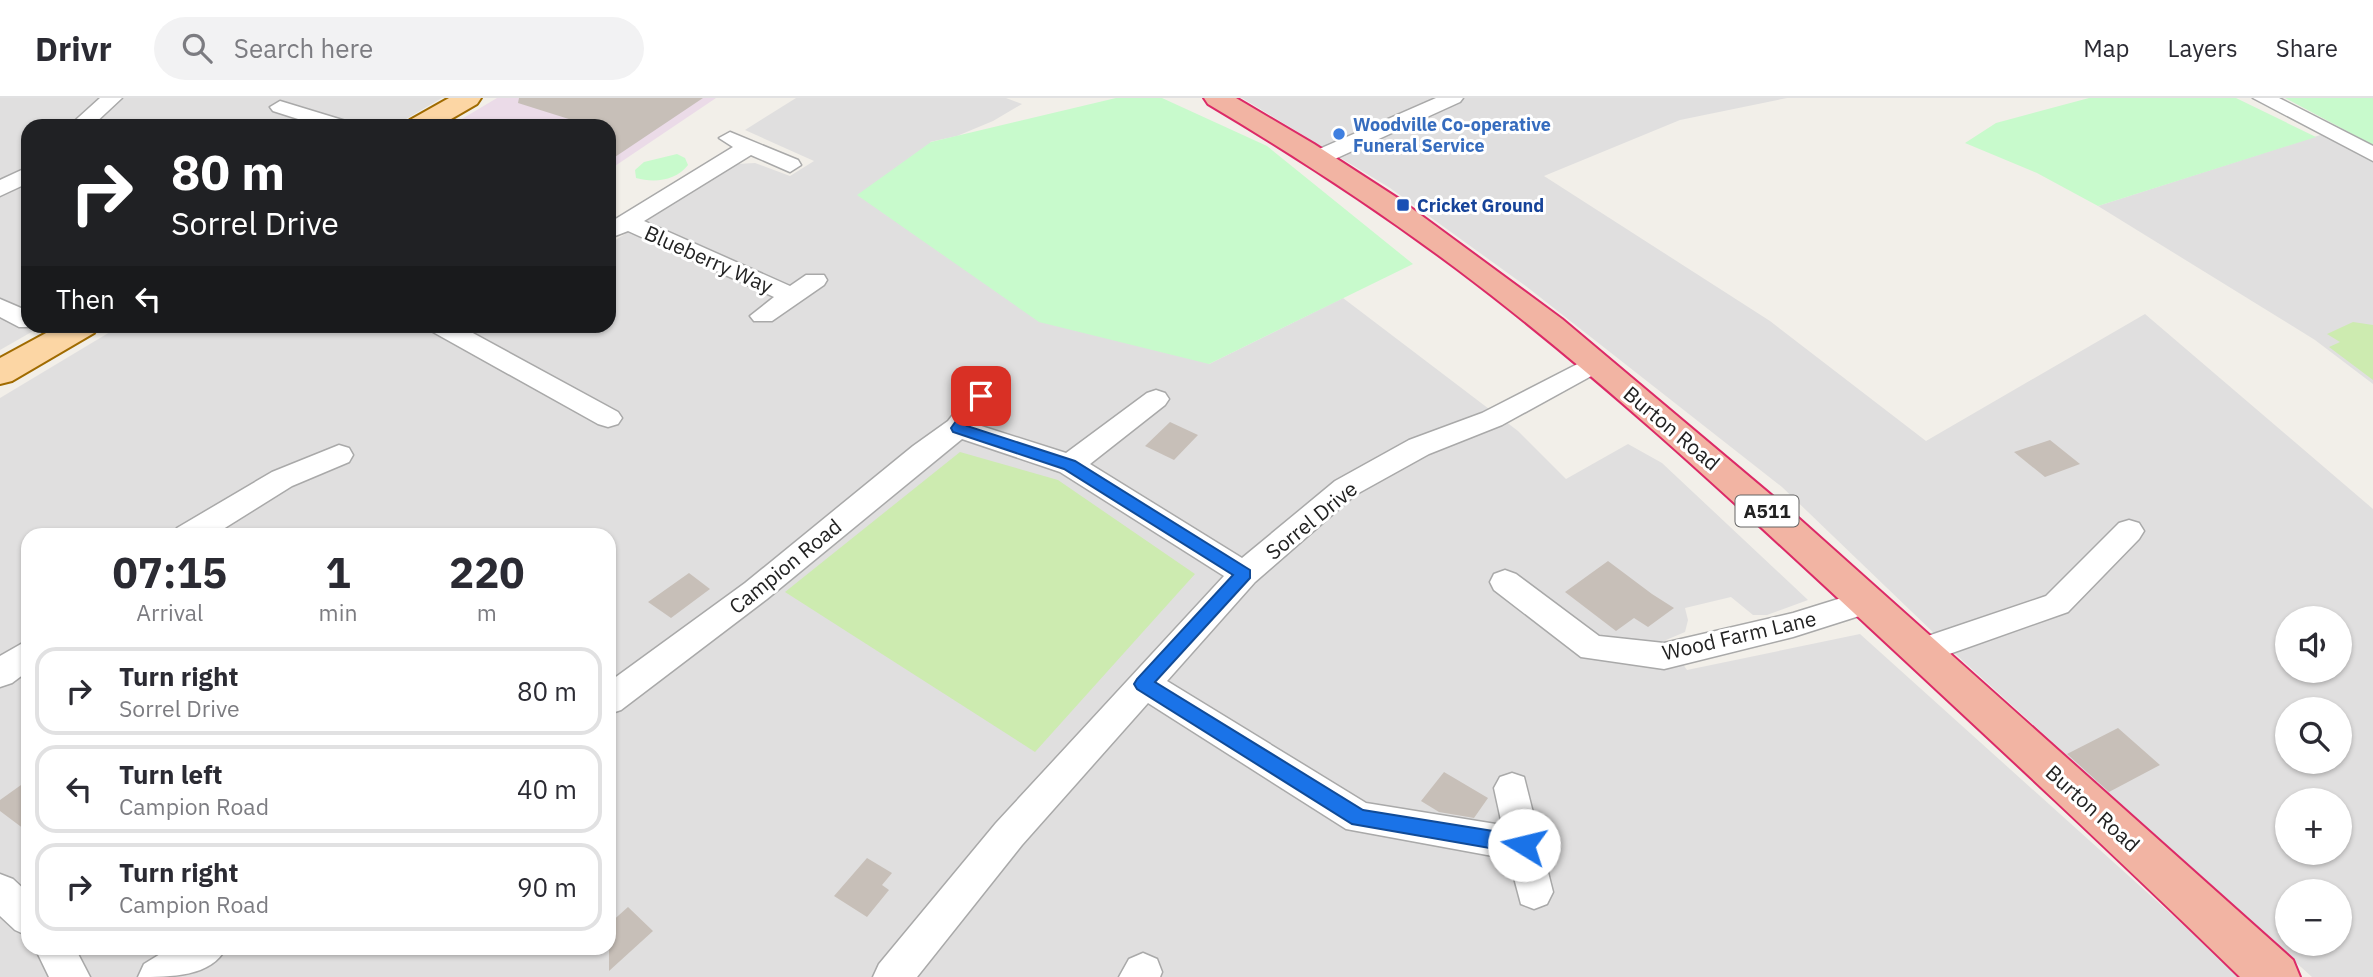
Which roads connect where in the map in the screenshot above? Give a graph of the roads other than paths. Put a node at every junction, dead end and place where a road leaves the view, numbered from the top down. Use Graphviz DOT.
graph roads {
  1 [pos="113,98"];
  2 [pos="468,98"];
  3 [pos="1216,98"];
  4 [pos="1453,98"];
  5 [pos="2263,98"];
  6 [pos="280,107"];
  7 [pos="88,119"];
  8 [pos="319,119"];
  9 [pos="433,119"];
  10 [pos="2373,155"];
  11 [pos="1318,158"];
  12 [pos="790,165"];
  13 [pos="21,178"];
  14 [pos="0,188"];
  15 [pos="618,228"];
  16 [pos="815,281"];
  17 [pos="791,296"];
  18 [pos="0,307"];
  19 [pos="763,316"];
  20 [pos="21,318"];
  21 [pos="55,333"];
  22 [pos="459,333"];
  23 [pos="1595,363"];
  24 [pos="0,373"];
  25 [pos="981,396"];
  26 [pos="1156,399"];
  27 [pos="608,418"];
  28 [pos="958,428"];
  29 [pos="339,455"];
  30 [pos="1070,465"];
  31 [pos="199,528"];
  32 [pos="2129,531"];
  33 [pos="1244,574"];
  34 [pos="1505,582"];
  35 [pos="1867,602"];
  36 [pos="1921,651"];
  37 [pos="21,658"];
  38 [pos="0,674"];
  39 [pos="1143,684"];
  40 [pos="616,695"];
  41 [pos="1512,788"];
  42 [pos="1524,845"];
  43 [pos="0,891"];
  44 [pos="1534,892"];
  45 [pos="21,911"];
  46 [pos="58,955"];
  47 [pos="195,955"];
  48 [pos="69,977"];
  49 [pos="158,977"];
  50 [pos="893,977"];
  51 [pos="2275,977"];
  1 -- 7 [label="street"];
  2 -- 9 [label="main road"];
  3 -- 11 [label="highway, Burton Road / A511"];
  4 -- 11 [label="street"];
  5 -- 10 [label="street"];
  6 -- 8 [label="street"];
  11 -- 23 [label="highway, Burton Road / A511"];
  12 -- 15 [label="street, Blueberry Way"];
  13 -- 14 [label="street"];
  15 -- 17 [label="street, Blueberry Way"];
  16 -- 17 [label="street, Blueberry Way"];
  17 -- 19 [label="street, Blueberry Way"];
  18 -- 20 [label="street"];
  21 -- 24 [label="main road"];
  22 -- 27 [label="street"];
  23 -- 33 [label="street, Sorrel Drive"];
  23 -- 35 [label="highway, Burton Road / A511"];
  25 -- 28 [label="street, Campion Road"];
  26 -- 30 [label="street"];
  28 -- 30 [label="street"];
  28 -- 40 [label="street, Campion Road"];
  29 -- 31 [label="street"];
  30 -- 33 [label="street"];
  32 -- 36 [label="street"];
  33 -- 39 [label="street, Sorrel Drive"];
  34 -- 35 [label="street, Wood Farm Lane"];
  35 -- 36 [label="highway, Burton Road / A511"];
  36 -- 51 [label="highway, Burton Road / A511"];
  37 -- 38 [label="street"];
  39 -- 42 [label="street"];
  39 -- 50 [label="street, Sorrel Drive"];
  41 -- 42 [label="street"];
  42 -- 44 [label="street"];
  43 -- 45 [label="street"];
  46 -- 48 [label="street"];
  47 -- 49 [label="street"];
}
